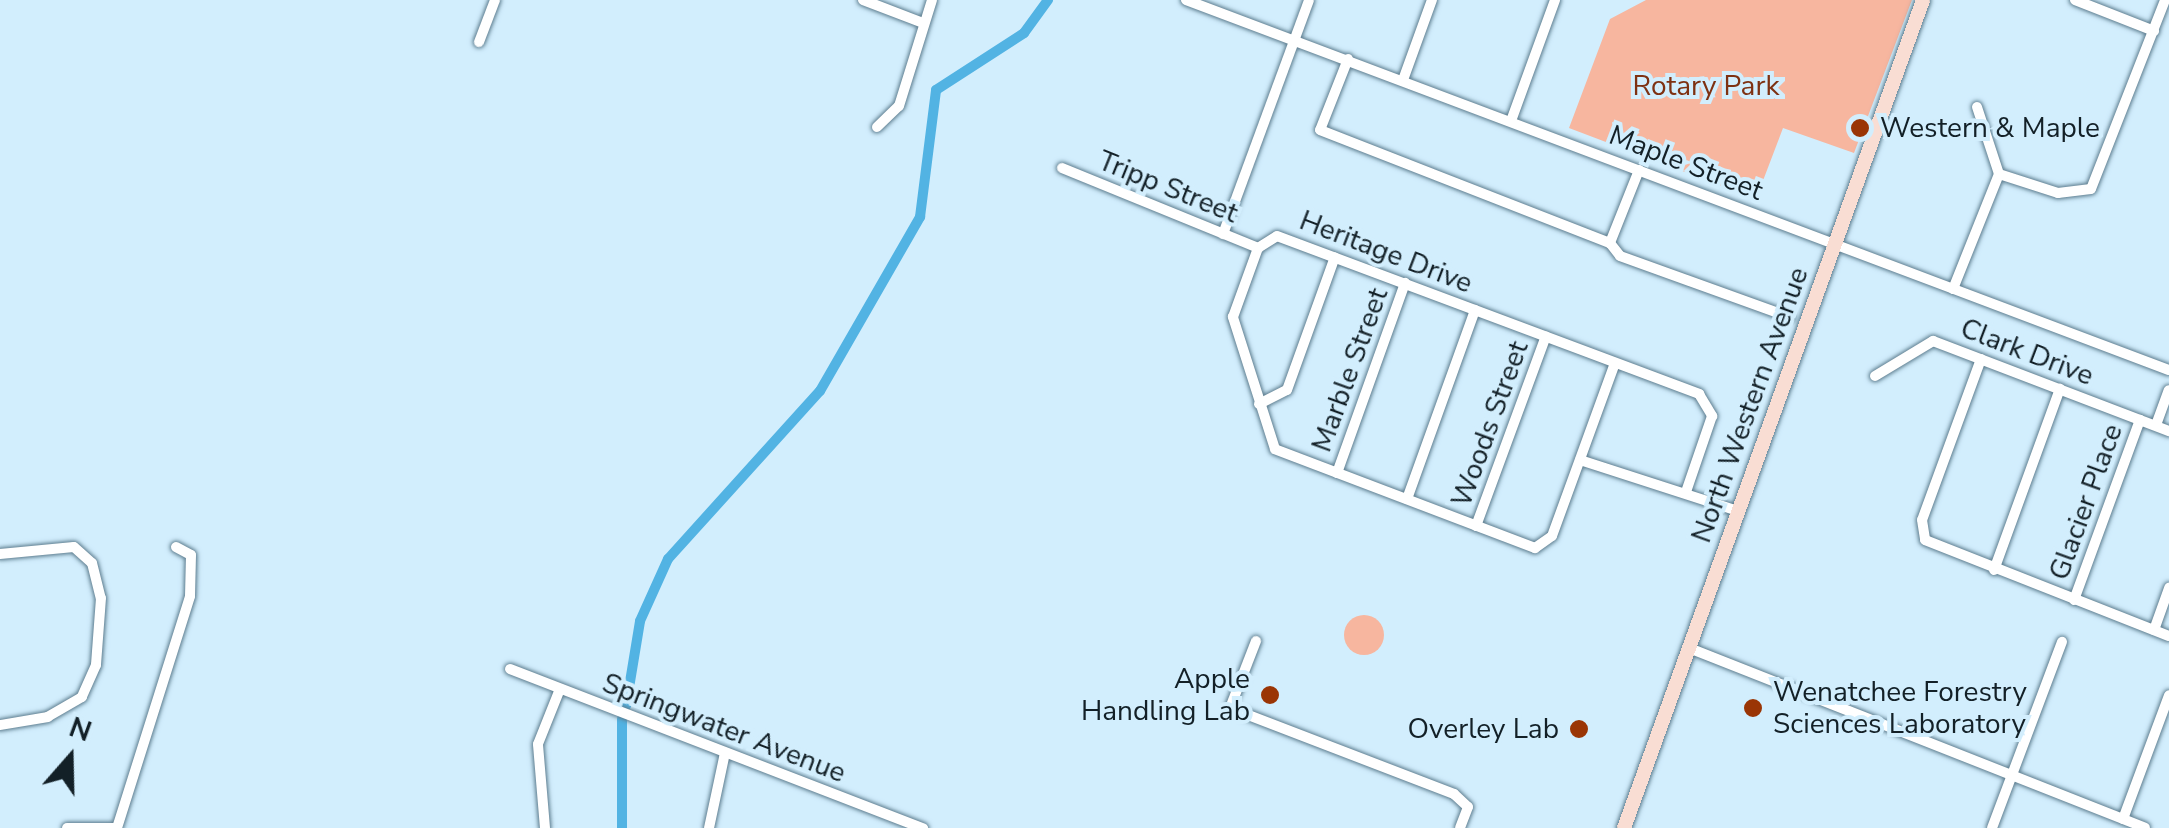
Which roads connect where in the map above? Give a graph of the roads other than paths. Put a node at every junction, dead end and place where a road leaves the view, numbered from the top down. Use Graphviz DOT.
graph roads {
  1 [pos="496,0"];
  2 [pos="863,0"];
  3 [pos="932,0"];
  4 [pos="1186,0"];
  5 [pos="1308,0"];
  6 [pos="1432,0"];
  7 [pos="1555,0"];
  8 [pos="1923,0"];
  9 [pos="2075,0"];
  10 [pos="2165,0"];
  11 [pos="924,23"];
  12 [pos="2154,30"];
  13 [pos="1294,39"];
  14 [pos="480,42"];
  15 [pos="1348,59"];
  16 [pos="1403,80"];
  17 [pos="1977,107"];
  18 [pos="1511,121"];
  19 [pos="876,127"];
  20 [pos="1062,168"];
  21 [pos="1639,170"];
  22 [pos="1999,174"];
  23 [pos="1223,234"];
  24 [pos="1610,244"];
  25 [pos="1835,244"];
  26 [pos="1258,248"];
  27 [pos="1335,257"];
  28 [pos="1405,283"];
  29 [pos="1953,289"];
  30 [pos="1476,310"];
  31 [pos="1789,317"];
  32 [pos="1546,336"];
  33 [pos="1981,359"];
  34 [pos="1615,363"];
  35 [pos="2169,370"];
  36 [pos="1875,376"];
  37 [pos="2060,389"];
  38 [pos="2169,390"];
  39 [pos="1259,404"];
  40 [pos="2140,420"];
  41 [pos="2156,425"];
  42 [pos="2169,430"];
  43 [pos="1580,460"];
  44 [pos="1338,473"];
  45 [pos="1686,492"];
  46 [pos="1406,499"];
  47 [pos="1738,511"];
  48 [pos="1476,526"];
  49 [pos="176,548"];
  50 [pos="0,554"];
  51 [pos="1994,570"];
  52 [pos="2169,588"];
  53 [pos="2074,600"];
  54 [pos="2154,630"];
  55 [pos="2169,636"];
  56 [pos="1256,641"];
  57 [pos="2062,642"];
  58 [pos="1689,648"];
  59 [pos="510,669"];
  60 [pos="560,688"];
  61 [pos="2169,695"];
  62 [pos="0,725"];
  63 [pos="725,753"];
  64 [pos="2012,773"];
  65 [pos="2123,819"];
  66 [pos="68,828"];
  67 [pos="117,828"];
  68 [pos="546,828"];
  69 [pos="709,828"];
  70 [pos="923,828"];
  71 [pos="1460,828"];
  72 [pos="1624,828"];
  73 [pos="1992,828"];
  74 [pos="2145,828"];
  1 -- 14 [label="street"];
  2 -- 11 [label="street"];
  3 -- 11 [label="street"];
  4 -- 13 [label="street, Maple Street"];
  5 -- 13 [label="street"];
  6 -- 16 [label="street"];
  7 -- 18 [label="street"];
  8 -- 25 [label="main road, North Western Avenue"];
  9 -- 12 [label="street"];
  10 -- 12 [label="street"];
  11 -- 19 [label="street"];
  12 -- 22 [label="street"];
  13 -- 15 [label="street, Maple Street"];
  13 -- 23 [label="street"];
  15 -- 16 [label="street, Maple Street"];
  15 -- 24 [label="street"];
  16 -- 18 [label="street, Maple Street"];
  17 -- 22 [label="street"];
  18 -- 21 [label="street, Maple Street"];
  20 -- 23 [label="street, Tripp Street"];
  21 -- 24 [label="street"];
  21 -- 25 [label="street, Maple Street"];
  22 -- 29 [label="street"];
  23 -- 26 [label="street, Tripp Street"];
  24 -- 31 [label="street"];
  25 -- 29 [label="street, Maple Street"];
  25 -- 47 [label="main road, North Western Avenue"];
  26 -- 27 [label="street, Heritage Drive"];
  26 -- 39 [label="street, Heritage Drive"];
  27 -- 28 [label="street, Heritage Drive"];
  27 -- 39 [label="street"];
  28 -- 30 [label="street, Heritage Drive"];
  28 -- 44 [label="street, Marble Street"];
  29 -- 35 [label="street, Maple Street"];
  30 -- 32 [label="street, Heritage Drive"];
  30 -- 46 [label="street"];
  32 -- 34 [label="street, Heritage Drive"];
  32 -- 48 [label="street, Woods Street"];
  33 -- 36 [label="street, Clark Drive"];
  33 -- 37 [label="street, Clark Drive"];
  33 -- 51 [label="street"];
  34 -- 43 [label="street"];
  34 -- 45 [label="street, Heritage Drive"];
  37 -- 40 [label="street, Clark Drive"];
  37 -- 51 [label="street"];
  38 -- 41 [label="street, Glacier Place"];
  39 -- 44 [label="street, Heritage Drive"];
  40 -- 41 [label="street, Clark Drive"];
  40 -- 53 [label="street, Glacier Place"];
  41 -- 42 [label="street, Clark Drive"];
  43 -- 45 [label="street"];
  43 -- 48 [label="street, Heritage Drive"];
  44 -- 46 [label="street, Heritage Drive"];
  45 -- 47 [label="street"];
  46 -- 48 [label="street, Heritage Drive"];
  47 -- 58 [label="main road, North Western Avenue"];
  49 -- 67 [label="street"];
  50 -- 62 [label="street"];
  51 -- 53 [label="street"];
  52 -- 54 [label="street"];
  53 -- 54 [label="street"];
  54 -- 55 [label="street"];
  56 -- 71 [label="street"];
  57 -- 64 [label="street"];
  58 -- 64 [label="street"];
  58 -- 72 [label="main road, North Western Avenue"];
  59 -- 60 [label="street, Springwater Avenue"];
  60 -- 63 [label="street, Springwater Avenue"];
  60 -- 68 [label="street"];
  61 -- 65 [label="street"];
  63 -- 69 [label="street"];
  63 -- 70 [label="street, Springwater Avenue"];
  64 -- 65 [label="street"];
  64 -- 73 [label="street"];
  65 -- 74 [label="street"];
  66 -- 67 [label="street"];
}
